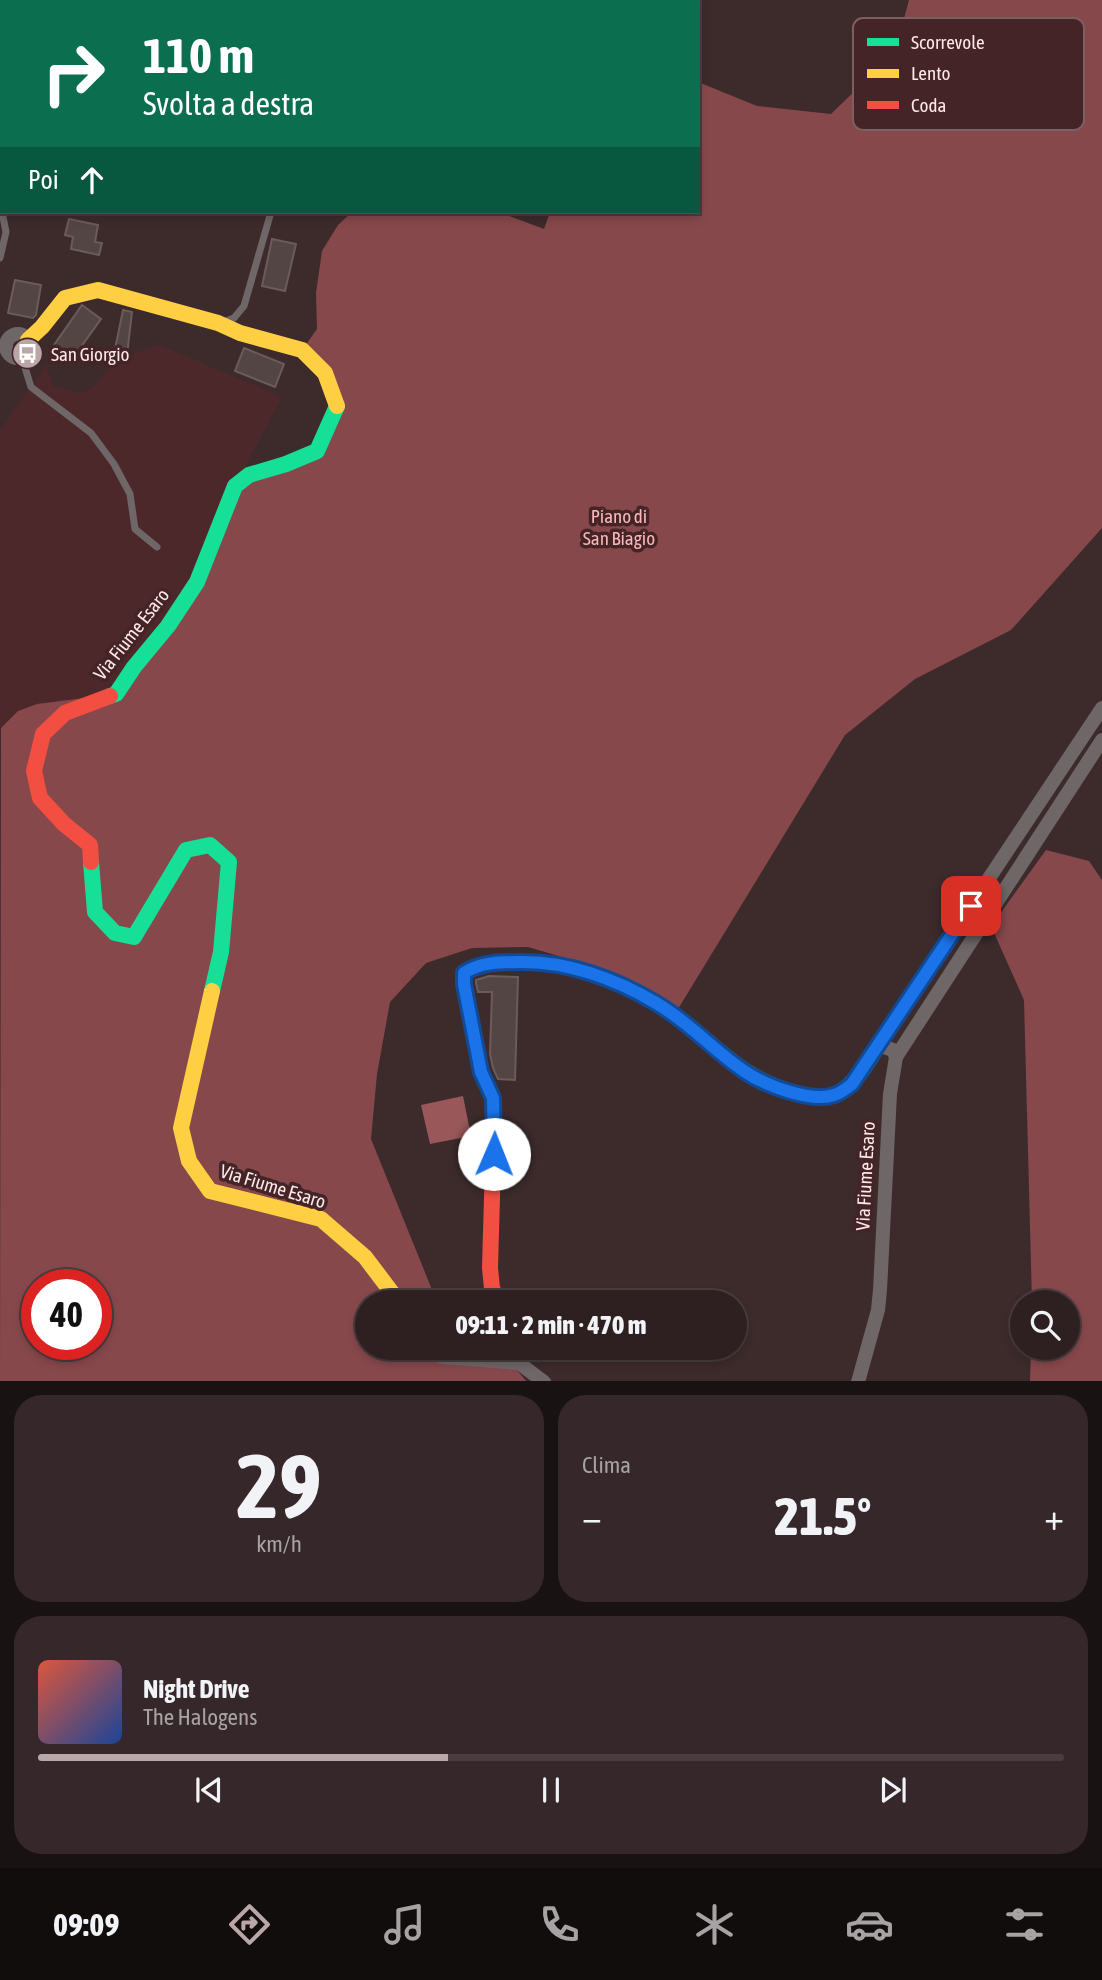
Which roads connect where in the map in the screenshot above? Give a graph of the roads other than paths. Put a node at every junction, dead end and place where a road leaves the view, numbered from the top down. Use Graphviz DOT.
graph roads {
  1 [pos="3,214"];
  2 [pos="270,214"];
  3 [pos="0,258"];
  4 [pos="218,323"];
  5 [pos="28,340"];
  6 [pos="3,347"];
  7 [pos="22,358"];
  8 [pos="157,547"];
  9 [pos="1102,708"];
  10 [pos="1102,740"];
  11 [pos="883,1038"];
  12 [pos="896,1057"];
  13 [pos="389,1290"];
  14 [pos="493,1290"];
  15 [pos="479,1360"];
  16 [pos="504,1362"];
  17 [pos="544,1381"];
  18 [pos="858,1381"];
  1 -- 3 [label="lane"];
  2 -- 4 [label="lane"];
  4 -- 5 [label="street, Via Fiume Esaro"];
  4 -- 13 [label="street, Via Fiume Esaro"];
  5 -- 6 [label="street"];
  5 -- 7 [label="street"];
  6 -- 7 [label="street"];
  7 -- 8 [label="lane"];
  9 -- 11 [label="street"];
  10 -- 12 [label="street"];
  11 -- 12 [label="street"];
  11 -- 14 [label="street"];
  12 -- 18 [label="street, Via Fiume Esaro"];
  15 -- 16 [label="street"];
  16 -- 17 [label="street"];
}
